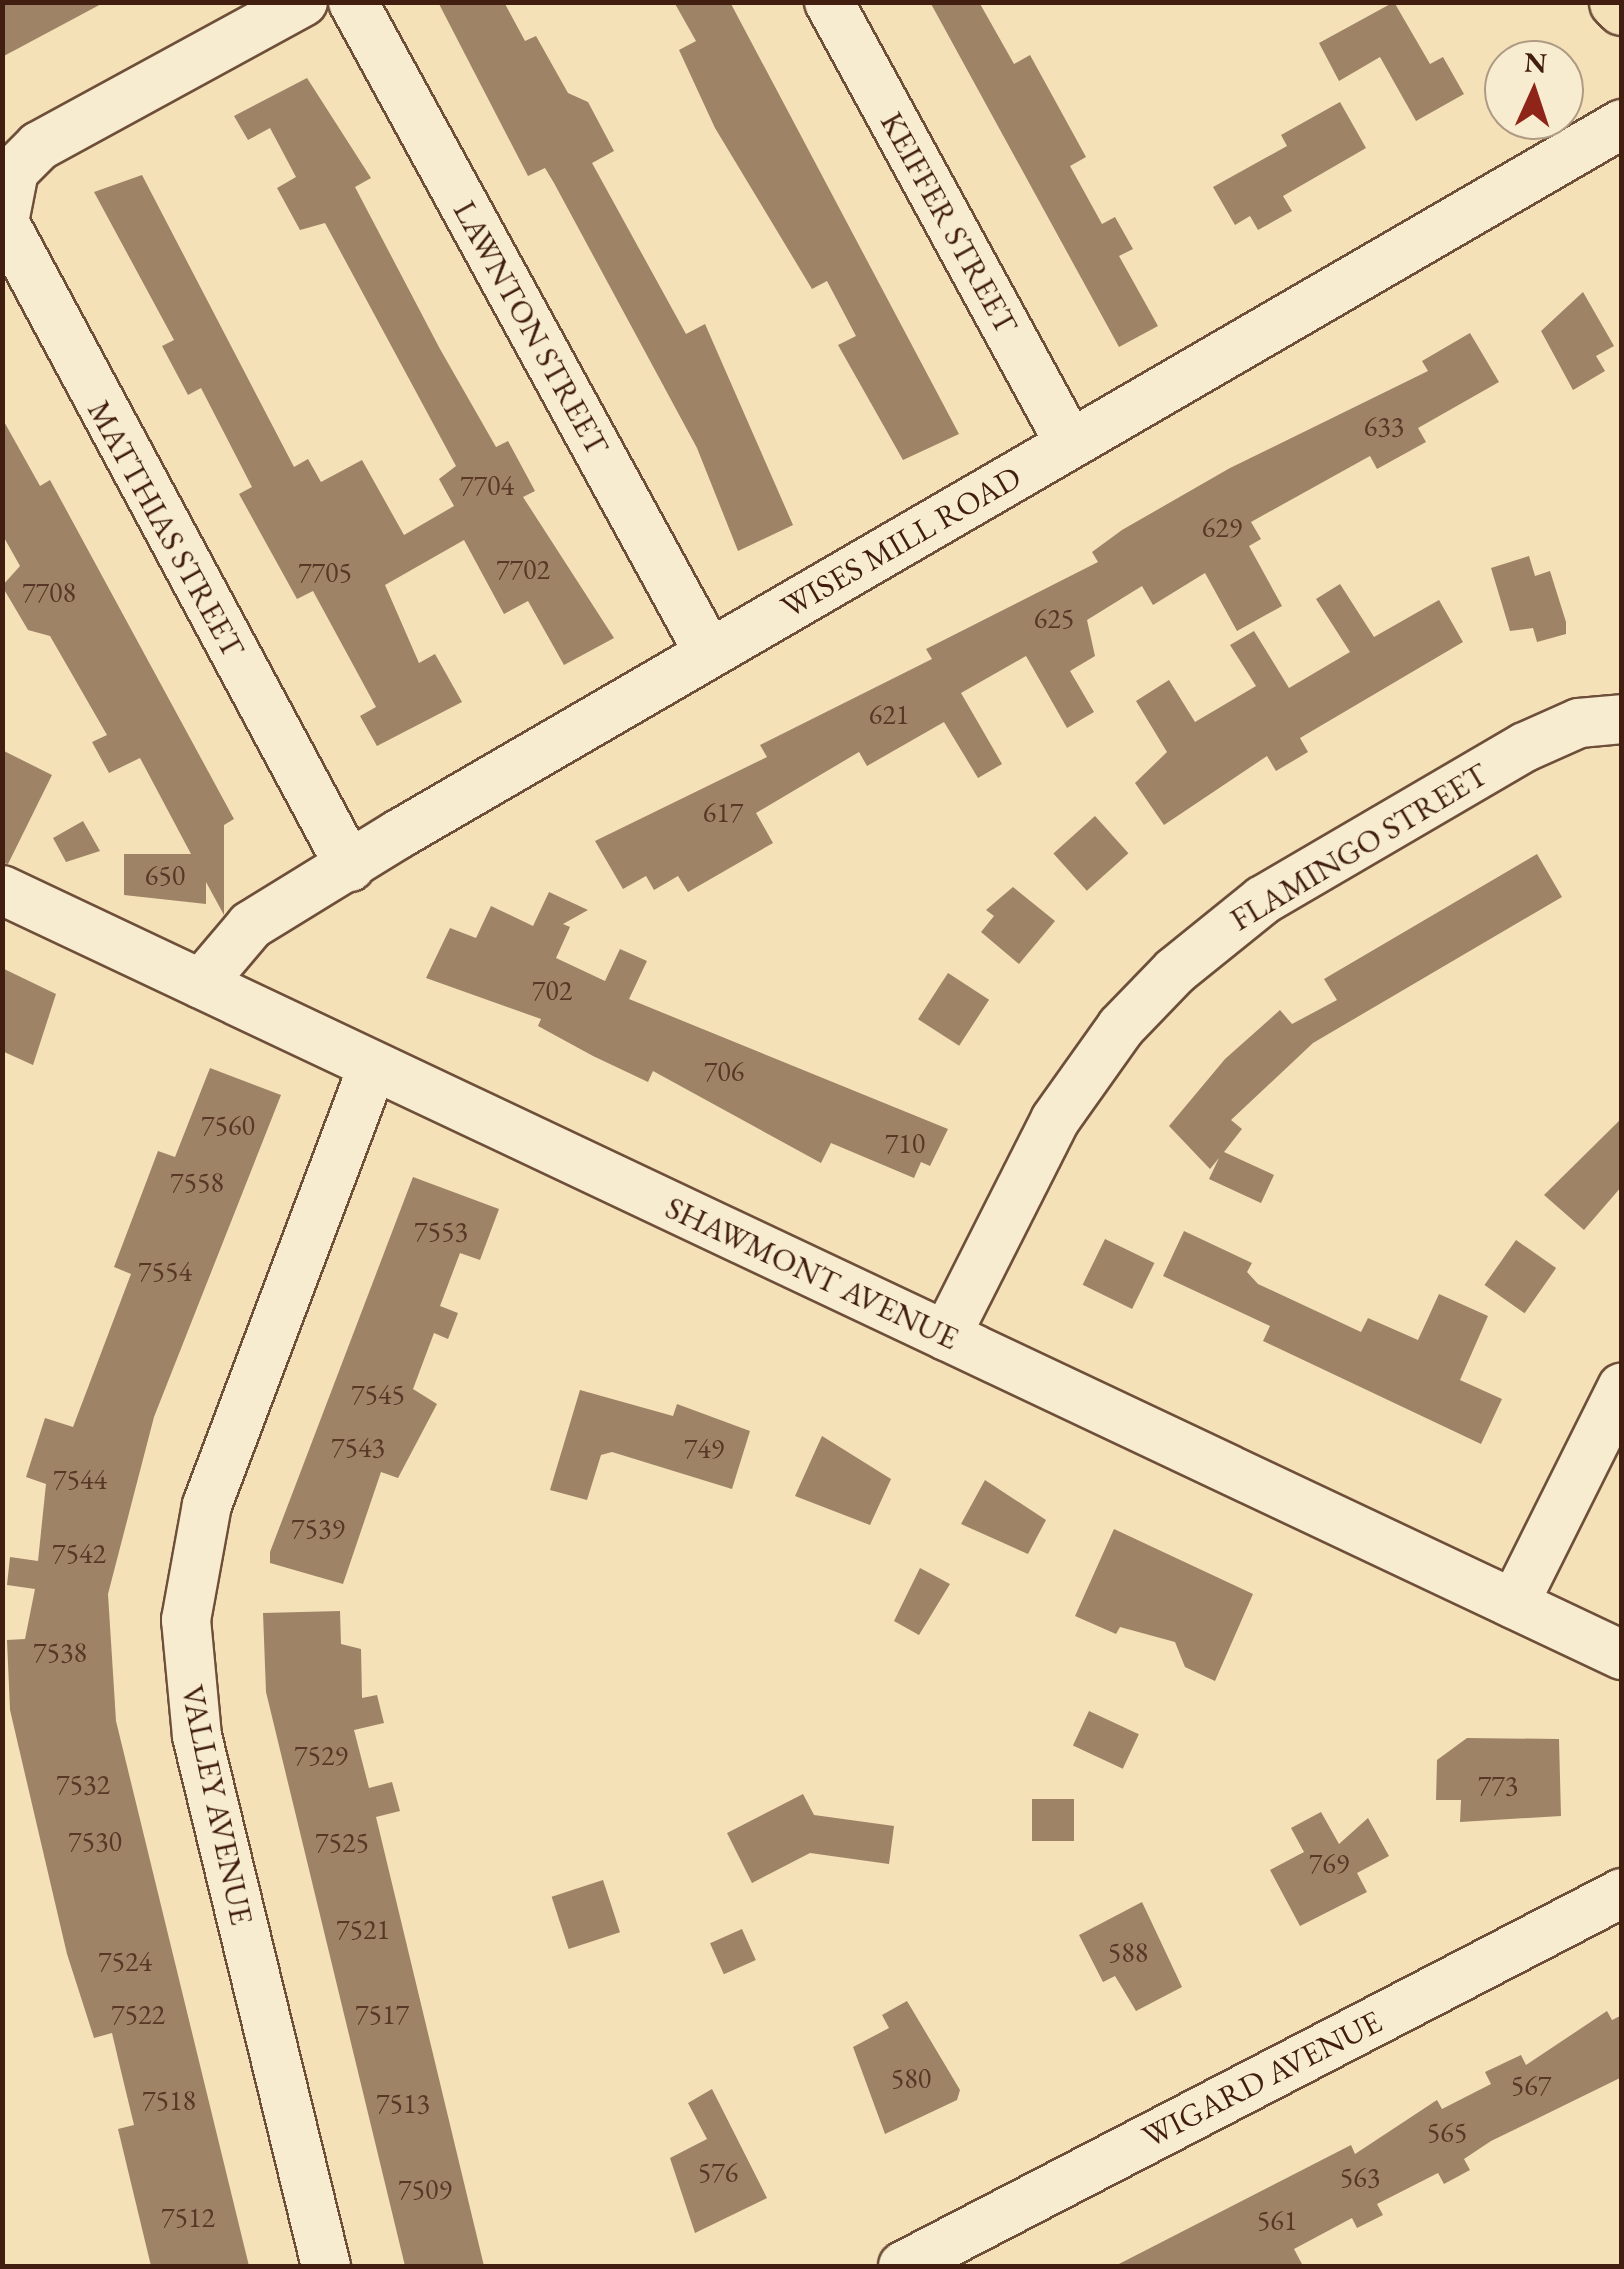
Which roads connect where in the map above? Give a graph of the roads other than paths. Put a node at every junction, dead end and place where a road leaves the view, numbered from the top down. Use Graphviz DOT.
graph roads {
  1 [pos="303,2"];
  2 [pos="353,2"];
  3 [pos="828,2"];
  4 [pos="1622,124"];
  5 [pos="1070,444"];
  6 [pos="709,653"];
  7 [pos="1622,720"];
  8 [pos="350,867"];
  9 [pos="2,890"];
  10 [pos="201,984"];
  11 [pos="373,1066"];
  12 [pos="946,1336"];
  13 [pos="1622,1387"];
  14 [pos="1514,1604"];
  15 [pos="1622,1655"];
  16 [pos="1622,1893"];
  17 [pos="326,2266"];
  18 [pos="903,2266"];
  1 -- 8 [label="street, MATTHIAS STREET"];
  2 -- 6 [label="street, LAWNTON STREET"];
  3 -- 5 [label="street, KEIFFER STREET"];
  4 -- 5 [label="street, WISES MILL ROAD"];
  5 -- 6 [label="street, WISES MILL ROAD"];
  6 -- 8 [label="street, WISES MILL ROAD"];
  7 -- 12 [label="street, FLAMINGO STREET"];
  8 -- 10 [label="street, WISES MILL ROAD"];
  9 -- 10 [label="street, SHAWMONT AVENUE"];
  10 -- 11 [label="street, SHAWMONT AVENUE"];
  11 -- 12 [label="street, SHAWMONT AVENUE"];
  11 -- 17 [label="street, VALLEY AVENUE"];
  12 -- 14 [label="street, SHAWMONT AVENUE"];
  13 -- 14 [label="street"];
  14 -- 15 [label="street, SHAWMONT AVENUE"];
  16 -- 18 [label="street, WIGARD AVENUE"];
}
